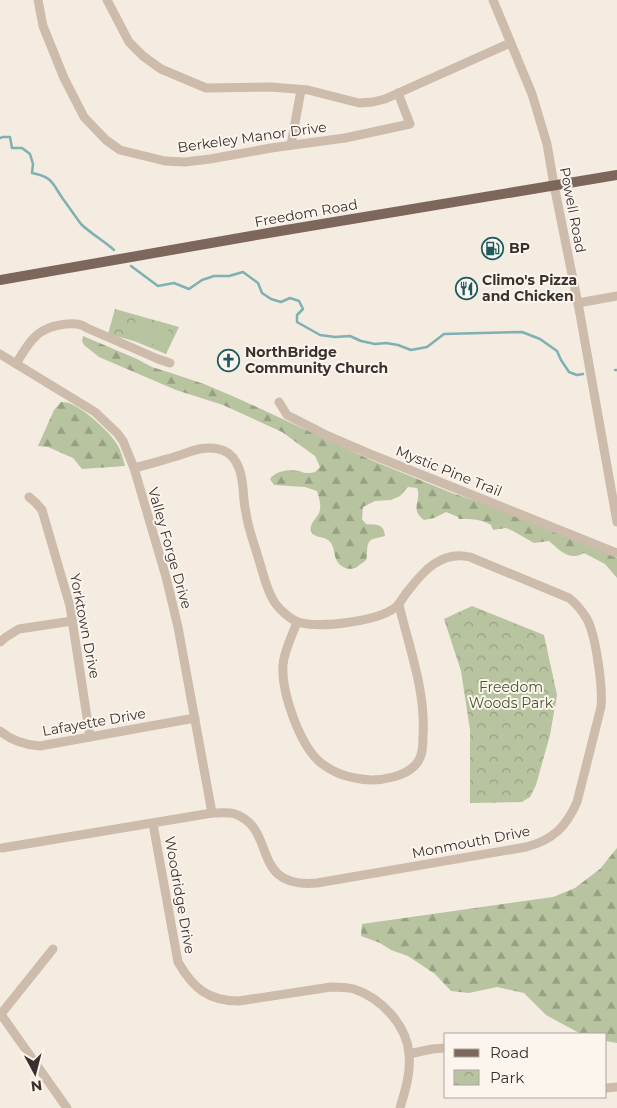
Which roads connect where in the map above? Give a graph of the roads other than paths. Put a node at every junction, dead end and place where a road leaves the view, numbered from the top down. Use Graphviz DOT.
graph roads {
  1 [pos="38,0"];
  2 [pos="107,0"];
  3 [pos="493,0"];
  4 [pos="510,43"];
  5 [pos="301,90"];
  6 [pos="398,93"];
  7 [pos="290,145"];
  8 [pos="617,175"];
  9 [pos="554,185"];
  10 [pos="0,280"];
  11 [pos="617,296"];
  12 [pos="578,303"];
  13 [pos="0,354"];
  14 [pos="170,363"];
  15 [pos="16,364"];
  16 [pos="279,402"];
  17 [pos="134,468"];
  18 [pos="614,492"];
  19 [pos="29,497"];
  20 [pos="617,522"];
  21 [pos="617,553"];
  22 [pos="399,605"];
  23 [pos="72,621"];
  24 [pos="297,622"];
  25 [pos="0,642"];
  26 [pos="195,718"];
  27 [pos="0,731"];
  28 [pos="90,736"];
  29 [pos="212,814"];
  30 [pos="153,824"];
  31 [pos="2,848"];
  32 [pos="52,949"];
  33 [pos="0,1013"];
  34 [pos="444,1048"];
  35 [pos="409,1054"];
  36 [pos="67,1108"];
  37 [pos="400,1108"];
  1 -- 7 [label="street, Berkeley Manor Drive"];
  2 -- 5 [label="street"];
  3 -- 4 [label="street, Powell Road"];
  4 -- 6 [label="street"];
  4 -- 9 [label="street, Powell Road"];
  5 -- 6 [label="street"];
  5 -- 7 [label="street"];
  6 -- 7 [label="street, Berkeley Manor Drive"];
  8 -- 9 [label="main road, Freedom Road"];
  9 -- 10 [label="main road, Freedom Road"];
  9 -- 12 [label="street, Powell Road"];
  11 -- 12 [label="street"];
  12 -- 18 [label="street, Powell Road"];
  13 -- 15 [label="street, Valley Forge Drive"];
  14 -- 15 [label="street"];
  15 -- 17 [label="street, Valley Forge Drive"];
  16 -- 21 [label="street, Mystic Pine Trail"];
  17 -- 24 [label="street"];
  17 -- 26 [label="street, Valley Forge Drive"];
  18 -- 20 [label="street, Powell Road"];
  19 -- 23 [label="street, Yorktown Drive"];
  22 -- 24 [label="street, Monmouth Drive"];
  22 -- 24 [label="street"];
  22 -- 29 [label="street, Monmouth Drive"];
  23 -- 25 [label="street"];
  23 -- 28 [label="street, Yorktown Drive"];
  26 -- 28 [label="street, Lafayette Drive"];
  26 -- 29 [label="street, Valley Forge Drive"];
  27 -- 28 [label="street, Lafayette Drive"];
  29 -- 30 [label="street, Monmouth Drive"];
  30 -- 31 [label="street, Monmouth Drive"];
  30 -- 35 [label="street, Woodridge Drive"];
  32 -- 33 [label="street"];
  33 -- 36 [label="street"];
  34 -- 35 [label="street"];
  35 -- 37 [label="street, Woodridge Drive"];
}
